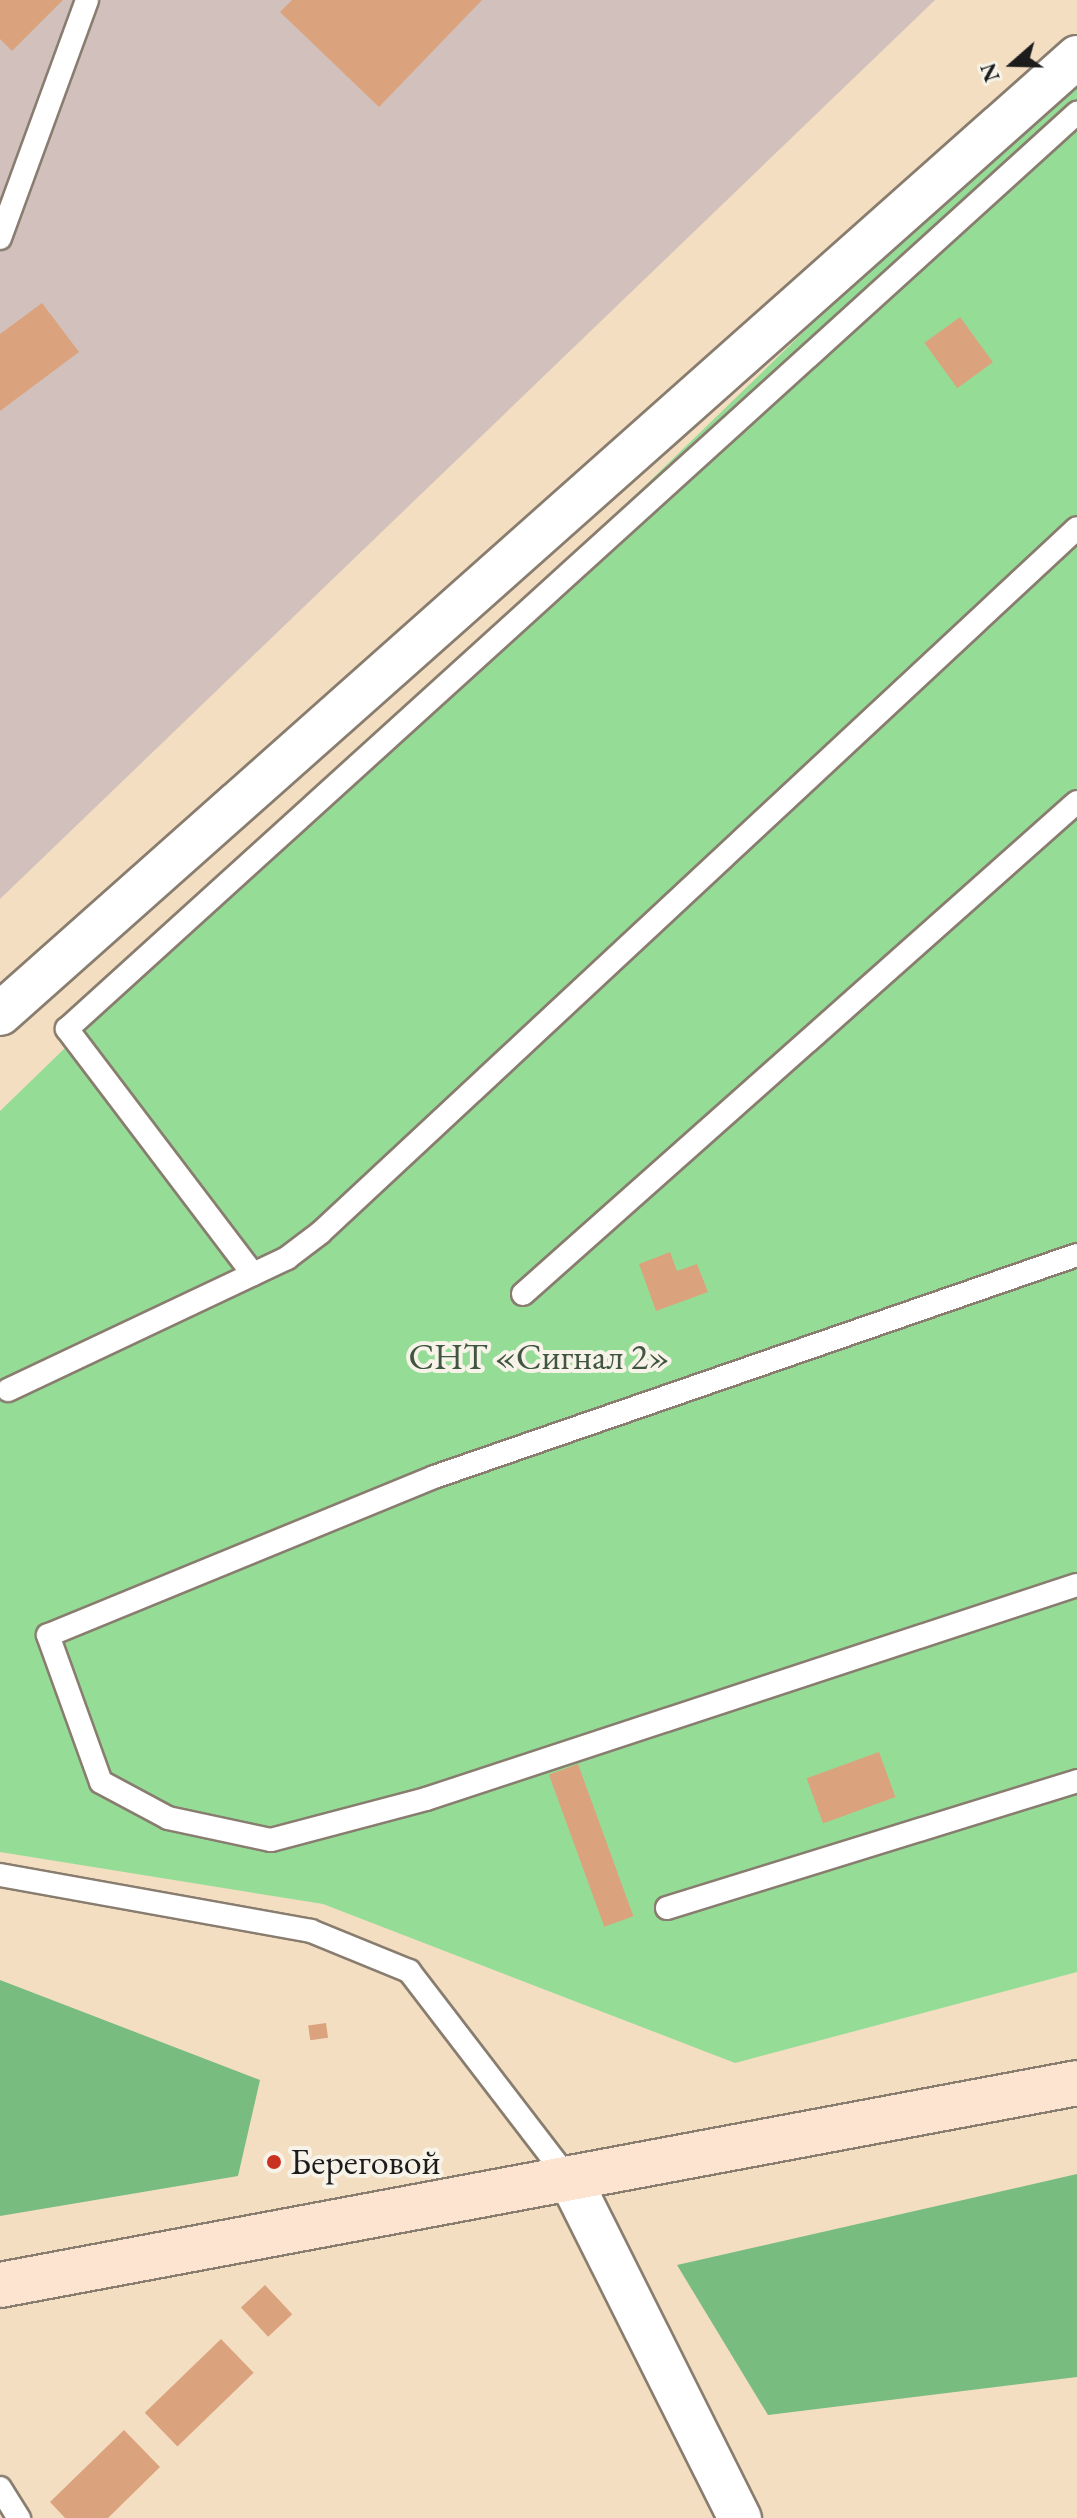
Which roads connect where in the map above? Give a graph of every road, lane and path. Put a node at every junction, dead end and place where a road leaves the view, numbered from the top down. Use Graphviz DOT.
graph roads {
  1 [pos="87,0"];
  2 [pos="1077,57"];
  3 [pos="1077,113"];
  4 [pos="0,238"];
  5 [pos="1077,528"];
  6 [pos="1077,802"];
  7 [pos="0,1014"];
  8 [pos="1077,1255"];
  9 [pos="253,1274"];
  10 [pos="523,1294"];
  11 [pos="8,1390"];
  12 [pos="1077,1585"];
  13 [pos="1077,1781"];
  14 [pos="0,1875"];
  15 [pos="667,1908"];
  16 [pos="1077,2083"];
  17 [pos="572,2183"];
  18 [pos="0,2285"];
  19 [pos="0,2488"];
  20 [pos="19,2518"];
  21 [pos="740,2518"];
  1 -- 4 [label="lane"];
  2 -- 7 [label="street"];
  3 -- 9 [label="lane"];
  5 -- 9 [label="lane"];
  6 -- 10 [label="lane"];
  8 -- 12 [label="lane"];
  9 -- 11 [label="lane"];
  13 -- 15 [label="lane"];
  14 -- 17 [label="lane"];
  16 -- 17 [label="main road"];
  17 -- 18 [label="main road"];
  17 -- 21 [label="street"];
  19 -- 20 [label="lane"];
}
